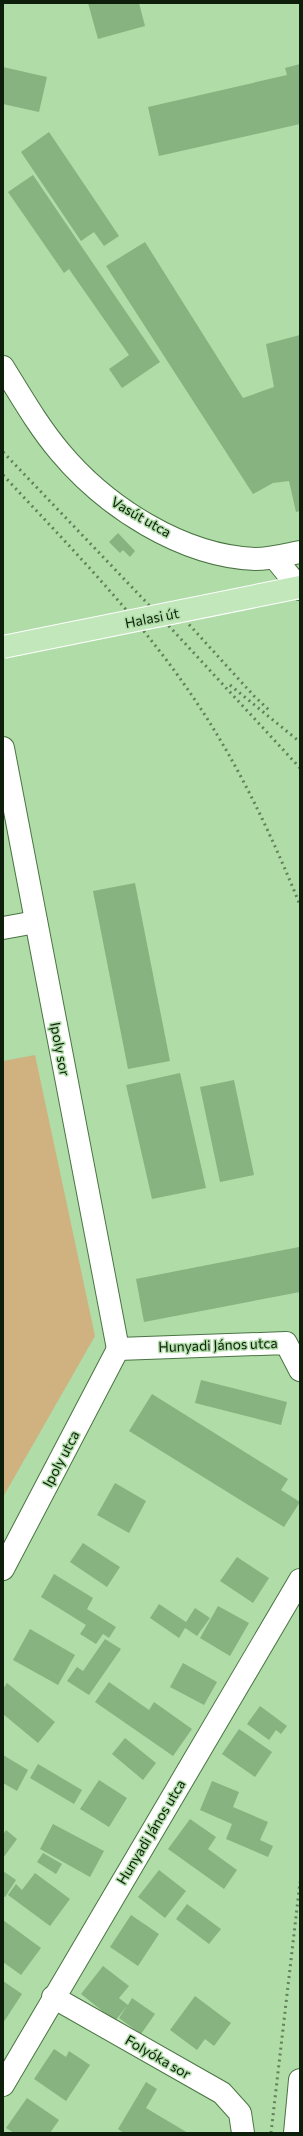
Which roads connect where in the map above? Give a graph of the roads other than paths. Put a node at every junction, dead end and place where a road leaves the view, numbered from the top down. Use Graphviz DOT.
graph roads {
  1 [pos="3,367"];
  2 [pos="300,552"];
  3 [pos="275,558"];
  4 [pos="300,588"];
  5 [pos="3,647"];
  6 [pos="3,748"];
  7 [pos="36,922"];
  8 [pos="3,928"];
  9 [pos="118,1349"];
  10 [pos="300,1370"];
  11 [pos="3,1569"];
  12 [pos="300,1580"];
  13 [pos="53,1997"];
  14 [pos="300,2080"];
  15 [pos="3,2085"];
  16 [pos="242,2133"];
  17 [pos="295,2133"];
  1 -- 3 [label="street, Vasút utca"];
  2 -- 3 [label="street"];
  3 -- 4 [label="street"];
  4 -- 5 [label="main road, Halasi út, bridge"];
  6 -- 7 [label="street, Ipoly sor"];
  7 -- 8 [label="street"];
  7 -- 9 [label="street, Ipoly sor"];
  9 -- 10 [label="street, Hunyadi János utca"];
  9 -- 11 [label="street, Ipoly utca"];
  12 -- 13 [label="street, Hunyadi János utca"];
  13 -- 15 [label="street, Hunyadi János utca"];
  13 -- 16 [label="street, Folyóka sor"];
  14 -- 17 [label="street"];
}
